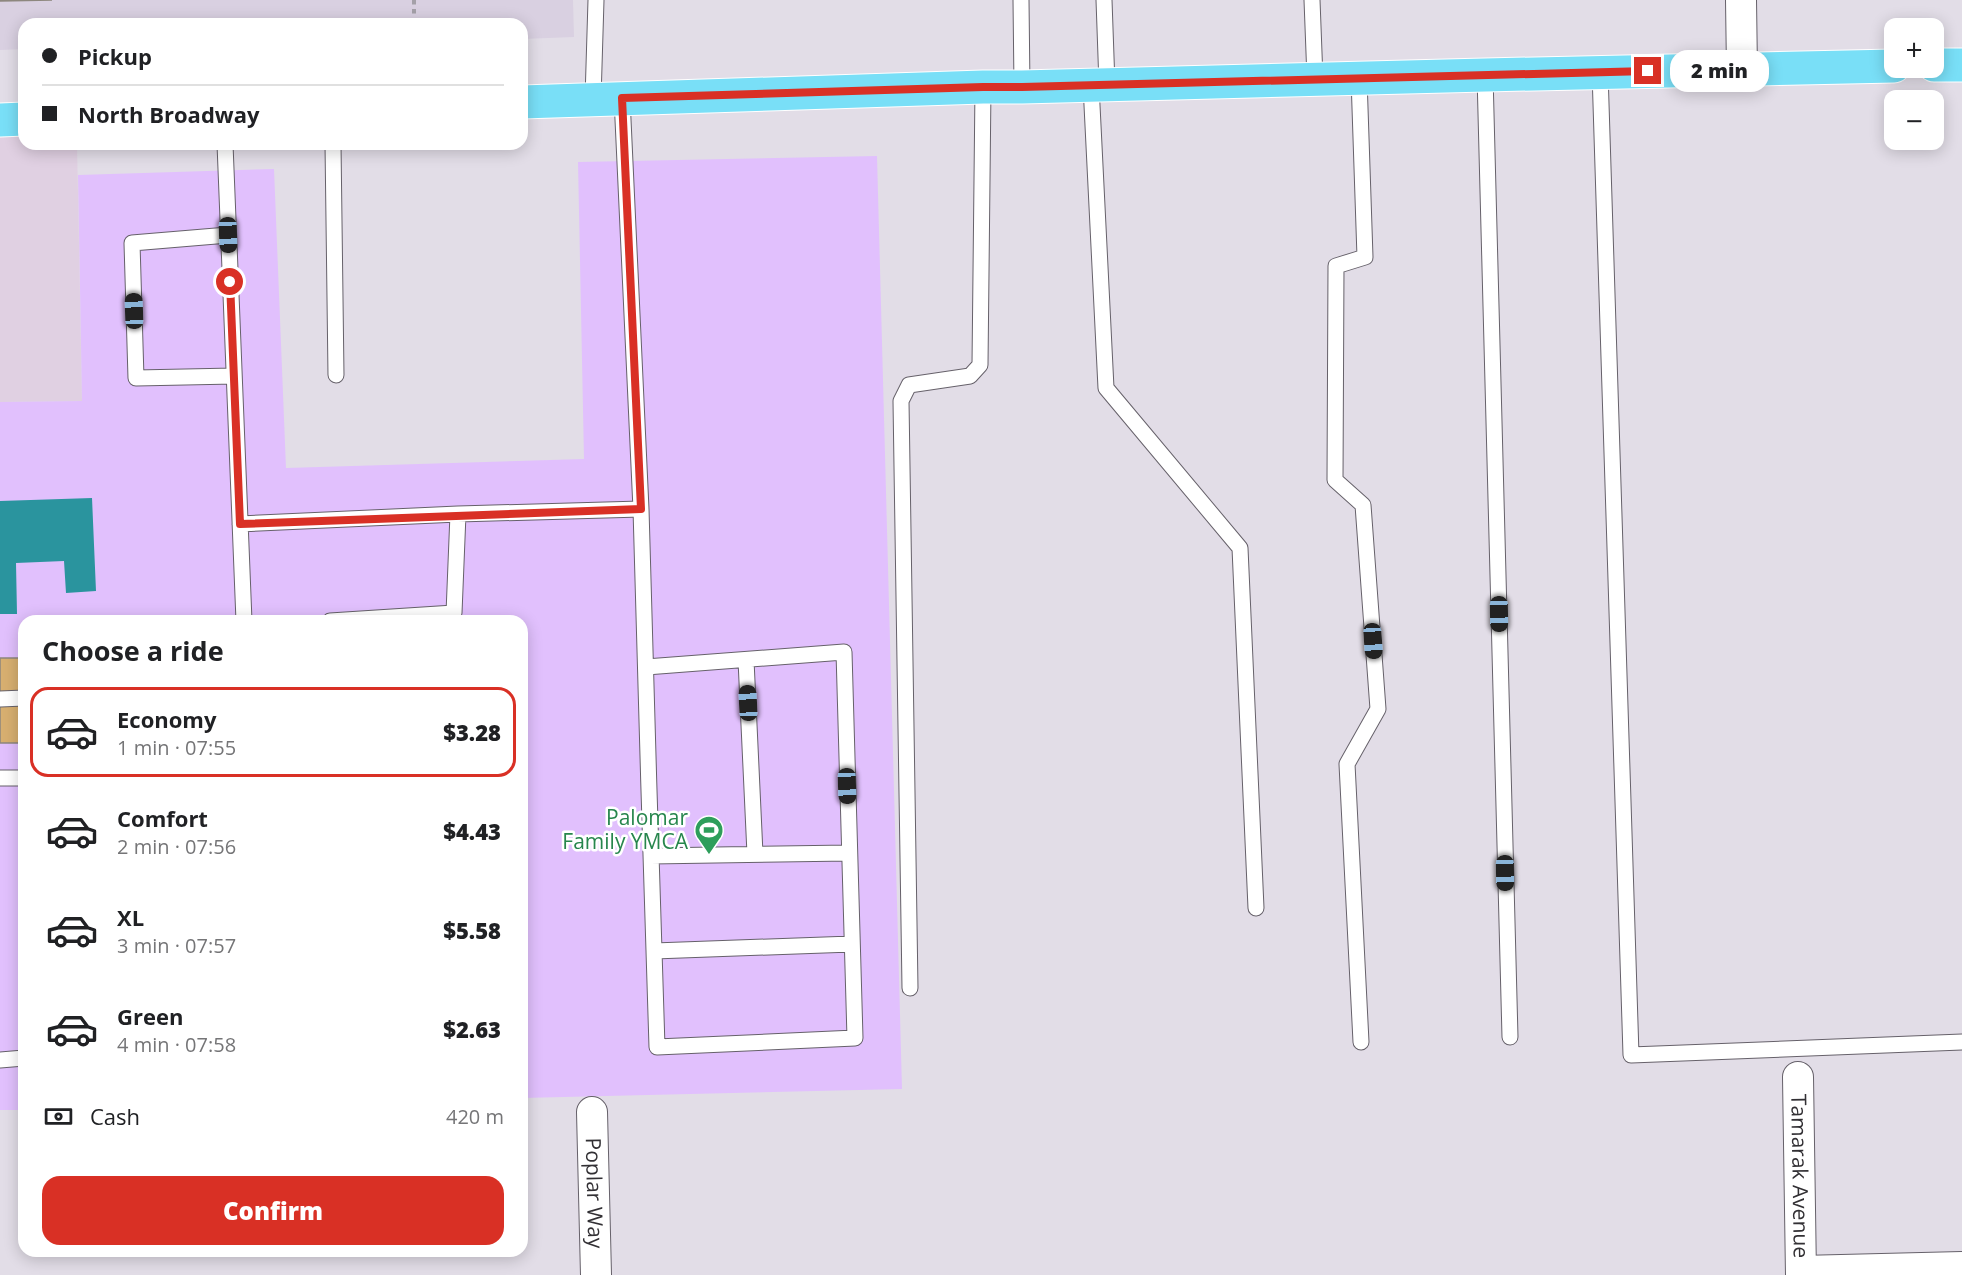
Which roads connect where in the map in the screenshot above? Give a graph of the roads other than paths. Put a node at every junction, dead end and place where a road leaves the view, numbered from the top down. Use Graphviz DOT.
graph roads {
  1 [pos="596,0"];
  2 [pos="1021,0"];
  3 [pos="1104,0"];
  4 [pos="1312,0"];
  5 [pos="1741,0"];
  6 [pos="1944,65"];
  7 [pos="1962,65"];
  8 [pos="1884,66"];
  9 [pos="1742,70"];
  10 [pos="1600,72"];
  11 [pos="1485,75"];
  12 [pos="1359,78"];
  13 [pos="1315,79"];
  14 [pos="1099,85"];
  15 [pos="983,87"];
  16 [pos="1022,87"];
  17 [pos="608,99"];
  18 [pos="528,102"];
  19 [pos="18,119"];
  20 [pos="0,120"];
  21 [pos="225,150"];
  22 [pos="333,150"];
  23 [pos="228,235"];
  24 [pos="336,375"];
  25 [pos="234,376"];
  26 [pos="641,509"];
  27 [pos="458,514"];
  28 [pos="240,524"];
  29 [pos="244,615"];
  30 [pos="423,615"];
  31 [pos="746,660"];
  32 [pos="646,667"];
  33 [pos="18,698"];
  34 [pos="0,699"];
  35 [pos="0,778"];
  36 [pos="18,778"];
  37 [pos="849,853"];
  38 [pos="755,854"];
  39 [pos="651,856"];
  40 [pos="1256,908"];
  41 [pos="852,944"];
  42 [pos="654,951"];
  43 [pos="910,988"];
  44 [pos="1509,1037"];
  45 [pos="1361,1042"];
  46 [pos="1962,1042"];
  47 [pos="18,1058"];
  48 [pos="0,1060"];
  49 [pos="1798,1077"];
  50 [pos="592,1112"];
  51 [pos="1962,1267"];
  52 [pos="1801,1273"];
  53 [pos="596,1275"];
  1 -- 17 [label="lane"];
  2 -- 16 [label="lane"];
  3 -- 14 [label="lane"];
  4 -- 13 [label="lane"];
  5 -- 9 [label="street"];
  6 -- 7 [label="main road"];
  8 -- 9 [label="main road"];
  9 -- 10 [label="main road"];
  10 -- 11 [label="main road"];
  10 -- 46 [label="lane"];
  11 -- 12 [label="main road"];
  11 -- 44 [label="lane"];
  12 -- 13 [label="main road"];
  12 -- 45 [label="lane"];
  13 -- 14 [label="main road"];
  14 -- 16 [label="main road"];
  14 -- 40 [label="lane"];
  15 -- 16 [label="main road"];
  15 -- 17 [label="main road"];
  15 -- 43 [label="lane"];
  17 -- 18 [label="main road"];
  17 -- 26 [label="lane"];
  19 -- 20 [label="main road"];
  21 -- 23 [label="lane"];
  22 -- 24 [label="lane"];
  23 -- 25 [label="lane"];
  23 -- 25 [label="lane"];
  25 -- 28 [label="lane"];
  26 -- 27 [label="lane"];
  26 -- 32 [label="lane"];
  27 -- 28 [label="lane"];
  27 -- 30 [label="lane"];
  28 -- 29 [label="lane"];
  31 -- 32 [label="lane"];
  31 -- 37 [label="lane"];
  31 -- 38 [label="lane"];
  32 -- 39 [label="lane"];
  33 -- 34 [label="lane"];
  35 -- 36 [label="lane"];
  37 -- 38 [label="lane"];
  37 -- 41 [label="lane"];
  38 -- 39 [label="lane"];
  39 -- 42 [label="lane"];
  41 -- 42 [label="lane"];
  41 -- 42 [label="lane"];
  47 -- 48 [label="lane"];
  49 -- 52 [label="street, Tamarak Avenue"];
  50 -- 53 [label="street, Poplar Way"];
  51 -- 52 [label="street"];
}
